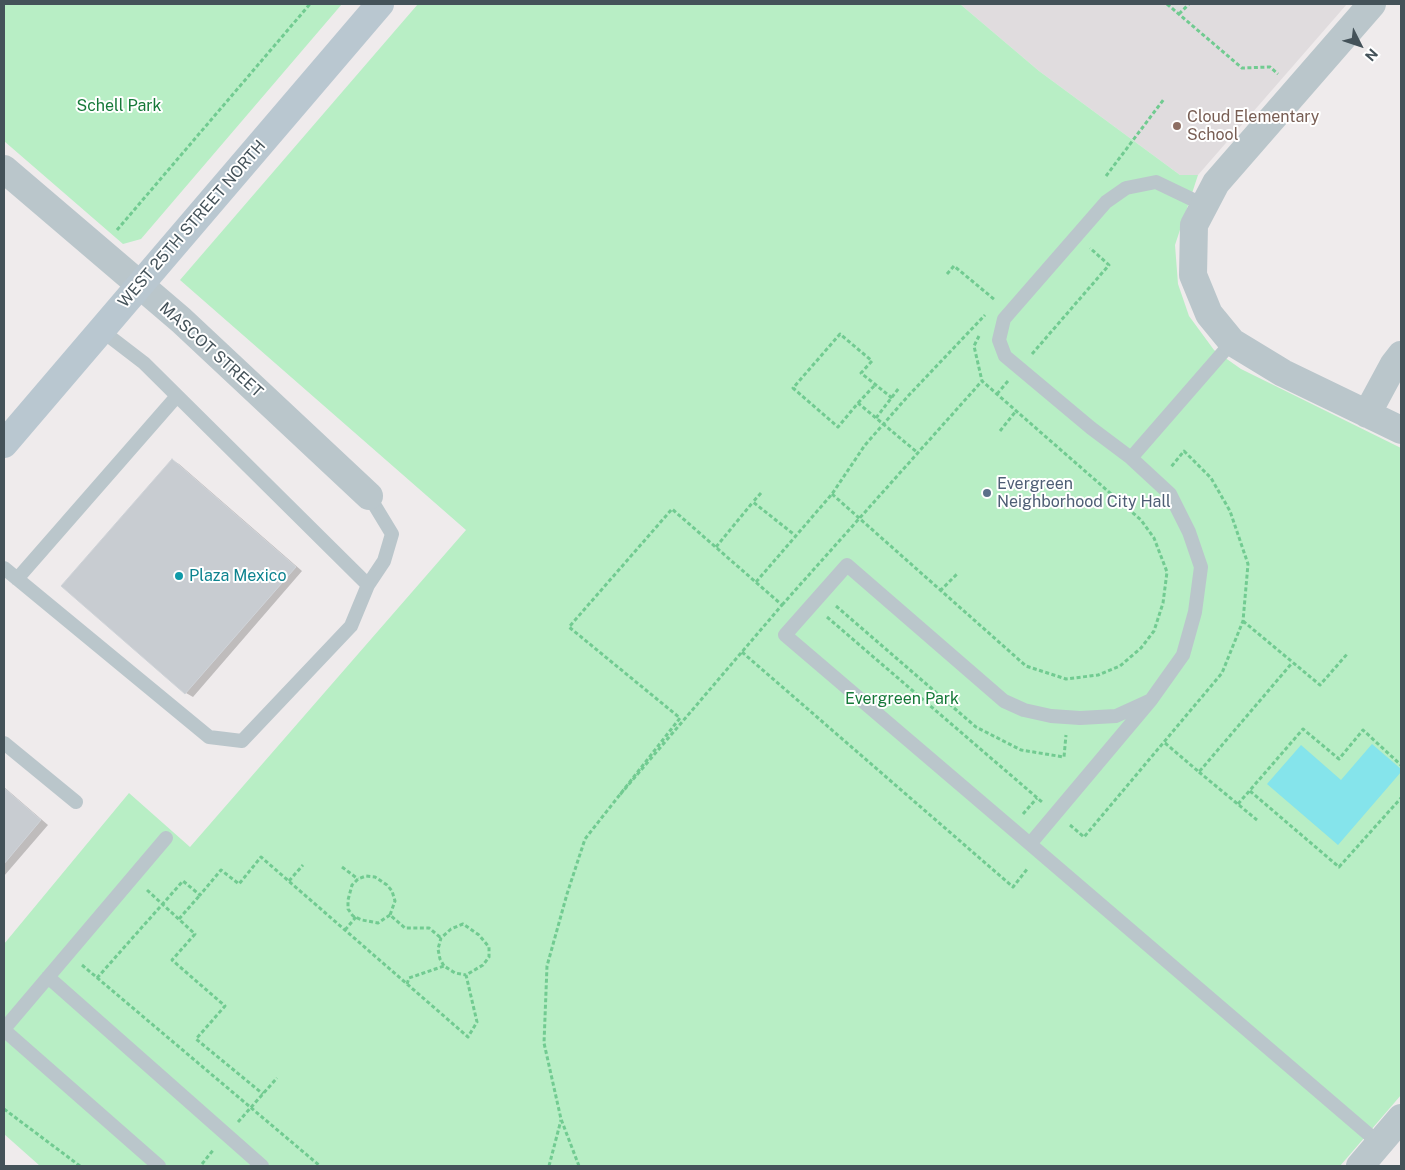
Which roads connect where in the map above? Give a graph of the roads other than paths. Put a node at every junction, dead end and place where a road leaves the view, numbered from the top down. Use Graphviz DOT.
graph roads {
  1 [pos="380,4"];
  2 [pos="1372,4"];
  3 [pos="4,169"];
  4 [pos="1204,205"];
  5 [pos="139,286"];
  6 [pos="101,330"];
  7 [pos="1232,342"];
  8 [pos="1401,355"];
  9 [pos="177,396"];
  10 [pos="1367,414"];
  11 [pos="1401,430"];
  12 [pos="4,444"];
  13 [pos="1131,458"];
  14 [pos="369,496"];
  15 [pos="4,568"];
  16 [pos="18,579"];
  17 [pos="368,585"];
  18 [pos="1151,700"];
  19 [pos="4,743"];
  20 [pos="76,802"];
  21 [pos="166,838"];
  22 [pos="1030,844"];
  23 [pos="48,977"];
  24 [pos="4,1029"];
  25 [pos="1401,1118"];
  26 [pos="1380,1144"];
  27 [pos="160,1166"];
  28 [pos="262,1166"];
  29 [pos="1360,1166"];
  1 -- 5 [label="main road, WEST 25TH STREET NORTH"];
  2 -- 4 [label="street"];
  3 -- 5 [label="street, MASCOT STREET"];
  4 -- 7 [label="street"];
  4 -- 13 [label="lane"];
  5 -- 6 [label="main road, WEST 25TH STREET NORTH"];
  5 -- 14 [label="street, MASCOT STREET"];
  6 -- 9 [label="lane"];
  6 -- 12 [label="main road, WEST 25TH STREET NORTH"];
  7 -- 10 [label="street"];
  7 -- 13 [label="lane"];
  8 -- 10 [label="street"];
  9 -- 16 [label="lane"];
  9 -- 17 [label="lane"];
  10 -- 11 [label="street"];
  13 -- 18 [label="lane"];
  14 -- 17 [label="lane"];
  15 -- 16 [label="lane"];
  16 -- 17 [label="lane"];
  18 -- 22 [label="lane"];
  18 -- 22 [label="lane"];
  19 -- 20 [label="lane"];
  21 -- 23 [label="lane"];
  22 -- 26 [label="lane"];
  23 -- 24 [label="lane"];
  23 -- 28 [label="lane"];
  24 -- 27 [label="lane"];
  25 -- 26 [label="street"];
  26 -- 29 [label="street"];
}
